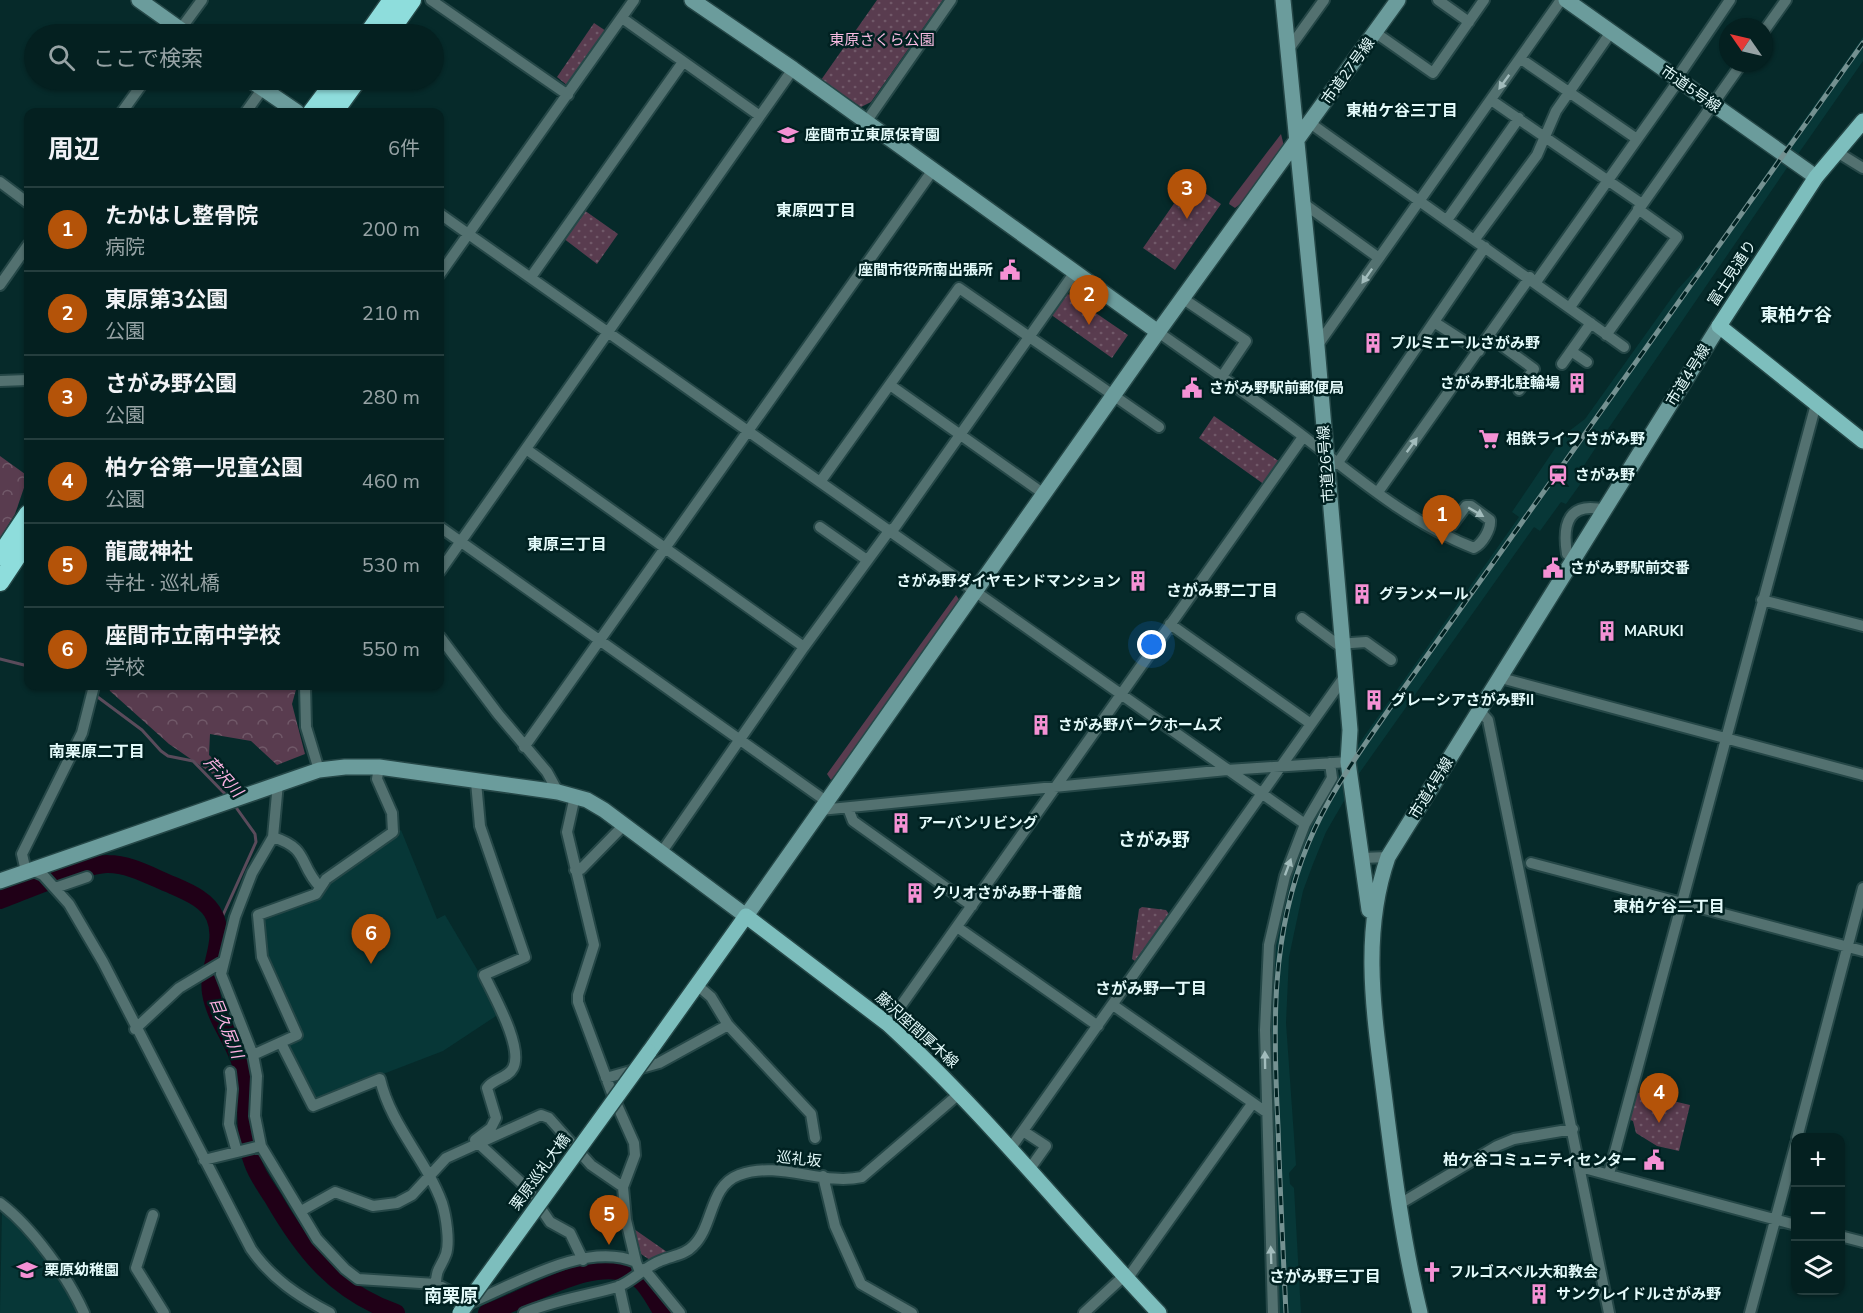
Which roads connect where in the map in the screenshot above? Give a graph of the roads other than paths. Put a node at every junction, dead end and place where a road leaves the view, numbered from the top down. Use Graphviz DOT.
graph roads {
  1 [pos="138,0"];
  2 [pos="202,0"];
  3 [pos="392,0"];
  4 [pos="412,0"];
  5 [pos="431,0"];
  6 [pos="634,0"];
  7 [pos="692,0"];
  8 [pos="951,0"];
  9 [pos="1283,0"];
  10 [pos="1324,0"];
  11 [pos="1398,0"];
  12 [pos="1438,0"];
  13 [pos="1484,0"];
  14 [pos="1561,0"];
  15 [pos="1566,0"];
  16 [pos="1730,0"];
  17 [pos="1786,0"];
  18 [pos="622,18"];
  19 [pos="1773,18"];
  20 [pos="1469,22"];
  21 [pos="170,24"];
  22 [pos="187,24"];
  23 [pos="375,24"];
  24 [pos="395,24"];
  25 [pos="1611,32"];
  26 [pos="1376,33"];
  27 [pos="1288,50"];
  28 [pos="1521,59"];
  29 [pos="684,62"];
  30 [pos="793,69"];
  31 [pos="1736,72"];
  32 [pos="1678,79"];
  33 [pos="138,90"];
  34 [pos="254,90"];
  35 [pos="265,90"];
  36 [pos="328,90"];
  37 [pos="350,90"];
  38 [pos="1569,92"];
  39 [pos="568,95"];
  40 [pos="1491,100"];
  41 [pos="1713,104"];
  42 [pos="125,108"];
  43 [pos="247,108"];
  44 [pos="291,108"];
  45 [pos="315,108"];
  46 [pos="337,108"];
  47 [pos="760,116"];
  48 [pos="1519,118"];
  49 [pos="1863,121"];
  50 [pos="866,122"];
  51 [pos="1310,123"];
  52 [pos="1546,138"];
  53 [pos="1637,139"];
  54 [pos="1296,141"];
  55 [pos="1837,152"];
  56 [pos="1863,168"];
  57 [pos="933,170"];
  58 [pos="1816,177"];
  59 [pos="1608,180"];
  60 [pos="0,183"];
  61 [pos="24,200"];
  62 [pos="1419,201"];
  63 [pos="1303,203"];
  64 [pos="1640,207"];
  65 [pos="444,217"];
  66 [pos="1447,220"];
  67 [pos="468,233"];
  68 [pos="1475,239"];
  69 [pos="1485,247"];
  70 [pos="24,251"];
  71 [pos="1379,258"];
  72 [pos="444,268"];
  73 [pos="1075,272"];
  74 [pos="531,277"];
  75 [pos="1533,279"];
  76 [pos="0,285"];
  77 [pos="1182,298"];
  78 [pos="1570,307"];
  79 [pos="1434,322"];
  80 [pos="1591,323"];
  81 [pos="1719,326"];
  82 [pos="608,332"];
  83 [pos="1158,332"];
  84 [pos="1606,334"];
  85 [pos="1490,337"];
  86 [pos="1030,338"];
  87 [pos="1317,346"];
  88 [pos="1624,347"];
  89 [pos="1479,351"];
  90 [pos="1571,351"];
  91 [pos="1587,362"];
  92 [pos="1562,364"];
  93 [pos="1221,378"];
  94 [pos="24,380"];
  95 [pos="0,381"];
  96 [pos="890,385"];
  97 [pos="1519,390"];
  98 [pos="1112,396"];
  99 [pos="1816,404"];
  100 [pos="1159,428"];
  101 [pos="747,431"];
  102 [pos="960,435"];
  103 [pos="1304,437"];
  104 [pos="1863,441"];
  105 [pos="526,449"];
  106 [pos="1331,459"];
  107 [pos="820,482"];
  108 [pos="1378,492"];
  109 [pos="1044,494"];
  110 [pos="1605,510"];
  111 [pos="24,524"];
  112 [pos="820,527"];
  113 [pos="444,530"];
  114 [pos="889,531"];
  115 [pos="1439,532"];
  116 [pos="460,542"];
  117 [pos="15,546"];
  118 [pos="664,548"];
  119 [pos="867,560"];
  120 [pos="1574,560"];
  121 [pos="444,565"];
  122 [pos="0,582"];
  123 [pos="975,593"];
  124 [pos="1762,600"];
  125 [pos="1302,618"];
  126 [pos="1170,624"];
  127 [pos="1863,626"];
  128 [pos="600,641"];
  129 [pos="444,642"];
  130 [pos="1342,644"];
  131 [pos="804,647"];
  132 [pos="1391,660"];
  133 [pos="1345,676"];
  134 [pos="1501,678"];
  135 [pos="94,690"];
  136 [pos="305,690"];
  137 [pos="1120,696"];
  138 [pos="1480,711"];
  139 [pos="1311,724"];
  140 [pos="1725,738"];
  141 [pos="740,739"];
  142 [pos="525,747"];
  143 [pos="1348,762"];
  144 [pos="1330,763"];
  145 [pos="1280,766"];
  146 [pos="379,767"];
  147 [pos="319,770"];
  148 [pos="1227,770"];
  149 [pos="1863,775"];
  150 [pos="476,782"];
  151 [pos="278,783"];
  152 [pos="1056,788"];
  153 [pos="558,792"];
  154 [pos="1261,794"];
  155 [pos="575,796"];
  156 [pos="823,806"];
  157 [pos="848,808"];
  158 [pos="1305,824"];
  159 [pos="624,825"];
  160 [pos="273,837"];
  161 [pos="661,853"];
  162 [pos="1388,856"];
  163 [pos="1362,858"];
  164 [pos="1531,863"];
  165 [pos="575,870"];
  166 [pos="38,872"];
  167 [pos="87,877"];
  168 [pos="0,881"];
  169 [pos="54,887"];
  170 [pos="321,887"];
  171 [pos="1863,888"];
  172 [pos="1681,903"];
  173 [pos="972,906"];
  174 [pos="746,916"];
  175 [pos="957,927"];
  176 [pos="1371,927"];
  177 [pos="1847,947"];
  178 [pos="1863,951"];
  179 [pos="222,963"];
  180 [pos="697,985"];
  181 [pos="1113,1005"];
  182 [pos="888,1024"];
  183 [pos="728,1026"];
  184 [pos="1098,1026"];
  185 [pos="135,1029"];
  186 [pos="281,1043"];
  187 [pos="253,1055"];
  188 [pos="230,1072"];
  189 [pos="606,1078"];
  190 [pos="960,1093"];
  191 [pos="1252,1104"];
  192 [pos="1266,1113"];
  193 [pos="1573,1129"];
  194 [pos="1023,1131"];
  195 [pos="1798,1133"];
  196 [pos="815,1138"];
  197 [pos="476,1143"];
  198 [pos="260,1146"];
  199 [pos="1010,1149"];
  200 [pos="238,1152"];
  201 [pos="204,1160"];
  202 [pos="1791,1161"];
  203 [pos="1580,1167"];
  204 [pos="1029,1170"];
  205 [pos="1609,1174"];
  206 [pos="822,1176"];
  207 [pos="429,1177"];
  208 [pos="622,1187"];
  209 [pos="0,1203"];
  210 [pos="1398,1205"];
  211 [pos="301,1211"];
  212 [pos="153,1215"];
  213 [pos="1775,1220"];
  214 [pos="1791,1224"];
  215 [pos="1845,1237"];
  216 [pos="1863,1242"];
  217 [pos="583,1260"];
  218 [pos="642,1269"];
  219 [pos="1126,1278"];
  220 [pos="436,1284"];
  221 [pos="621,1285"];
  222 [pos="540,1310"];
  223 [pos="84,1313"];
  224 [pos="164,1313"];
  225 [pos="330,1313"];
  226 [pos="460,1313"];
  227 [pos="524,1313"];
  228 [pos="625,1313"];
  229 [pos="680,1313"];
  230 [pos="912,1313"];
  231 [pos="1084,1313"];
  232 [pos="1159,1313"];
  233 [pos="1273,1313"];
  234 [pos="1420,1313"];
  235 [pos="1609,1313"];
  236 [pos="1750,1313"];
  1 -- 21 [label="street"];
  2 -- 22 [label="street"];
  3 -- 23 [label="highway"];
  4 -- 24 [label="highway"];
  5 -- 39 [label="street"];
  6 -- 18 [label="street"];
  7 -- 30 [label="street"];
  8 -- 50 [label="street"];
  9 -- 27 [label="street, 市道26号線"];
  10 -- 27 [label="street"];
  11 -- 26 [label="street, 市道27号線"];
  12 -- 20 [label="street"];
  13 -- 20 [label="street"];
  14 -- 28 [label="street"];
  15 -- 25 [label="street, 市道5号線"];
  16 -- 32 [label="street"];
  17 -- 19 [label="street"];
  18 -- 29 [label="street"];
  18 -- 39 [label="street"];
  20 -- 26 [label="street"];
  25 -- 32 [label="street, 市道5号線"];
  25 -- 38 [label="street"];
  26 -- 51 [label="street, 市道27号線"];
  27 -- 54 [label="street, 市道26号線"];
  28 -- 38 [label="street"];
  28 -- 40 [label="street, one-way"];
  29 -- 47 [label="street"];
  29 -- 74 [label="street"];
  30 -- 47 [label="street"];
  30 -- 50 [label="street"];
  31 -- 41 [label="street"];
  32 -- 41 [label="street, 市道5号線"];
  32 -- 53 [label="street"];
  33 -- 42 [label="street"];
  34 -- 43 [label="street"];
  35 -- 44 [label="street"];
  36 -- 45 [label="highway"];
  37 -- 46 [label="highway"];
  38 -- 52 [label="street"];
  38 -- 53 [label="street"];
  39 -- 67 [label="street"];
  40 -- 48 [label="street"];
  40 -- 62 [label="street"];
  41 -- 58 [label="street, 市道5号線"];
  41 -- 64 [label="street"];
  47 -- 82 [label="street"];
  48 -- 52 [label="street"];
  48 -- 66 [label="street"];
  49 -- 55 [label="main road, 富士見通り"];
  50 -- 57 [label="street"];
  51 -- 54 [label="street, 市道27号線"];
  51 -- 62 [label="street"];
  52 -- 59 [label="street"];
  52 -- 68 [label="street"];
  53 -- 59 [label="street"];
  54 -- 63 [label="street, 市道26号線"];
  54 -- 77 [label="street, 市道27号線"];
  55 -- 56 [label="street"];
  55 -- 58 [label="main road, 富士見通り"];
  57 -- 73 [label="street"];
  57 -- 101 [label="street"];
  58 -- 81 [label="main road, 富士見通り"];
  59 -- 64 [label="street"];
  59 -- 75 [label="street"];
  60 -- 61 [label="street"];
  62 -- 66 [label="street"];
  62 -- 71 [label="street"];
  63 -- 71 [label="street"];
  63 -- 87 [label="street, 市道26号線"];
  64 -- 78 [label="street"];
  64 -- 84 [label="street"];
  65 -- 67 [label="street"];
  66 -- 68 [label="street"];
  67 -- 72 [label="street"];
  67 -- 74 [label="street"];
  68 -- 69 [label="street"];
  69 -- 75 [label="street"];
  69 -- 79 [label="street"];
  70 -- 76 [label="street"];
  71 -- 87 [label="street, one-way"];
  73 -- 83 [label="street"];
  73 -- 86 [label="street"];
  74 -- 82 [label="street"];
  75 -- 78 [label="street"];
  75 -- 85 [label="street"];
  77 -- 83 [label="street, 市道27号線"];
  77 -- 93 [label="street"];
  78 -- 80 [label="street"];
  79 -- 89 [label="street"];
  79 -- 106 [label="street"];
  80 -- 84 [label="street"];
  80 -- 90 [label="street"];
  81 -- 99 [label="main road, 富士見通り"];
  81 -- 110 [label="street, 市道4号線"];
  82 -- 101 [label="street"];
  82 -- 105 [label="street"];
  83 -- 93 [label="street"];
  83 -- 98 [label="street, 市道27号線"];
  84 -- 88 [label="street"];
  85 -- 89 [label="street"];
  85 -- 97 [label="street"];
  86 -- 96 [label="street"];
  86 -- 98 [label="street"];
  86 -- 102 [label="street"];
  87 -- 106 [label="street, 市道26号線"];
  108 -- 89 [label="street, one-way"];
  90 -- 91 [label="street"];
  90 -- 92 [label="street"];
  93 -- 103 [label="street"];
  94 -- 95 [label="street"];
  96 -- 102 [label="street"];
  96 -- 107 [label="street"];
  98 -- 100 [label="street"];
  98 -- 109 [label="street, 市道27号線"];
  99 -- 104 [label="main road, 富士見通り"];
  99 -- 124 [label="street"];
  101 -- 107 [label="street"];
  101 -- 118 [label="street"];
  102 -- 109 [label="street"];
  102 -- 114 [label="street"];
  103 -- 106 [label="street"];
  103 -- 126 [label="street"];
  105 -- 116 [label="street"];
  105 -- 118 [label="street"];
  106 -- 108 [label="street"];
  106 -- 130 [label="street, 市道26号線"];
  107 -- 114 [label="street"];
  108 -- 115 [label="street"];
  109 -- 123 [label="street, 市道27号線"];
  110 -- 120 [label="street, 市道4号線"];
  110 -- 120 [label="street"];
  111 -- 117 [label="highway"];
  112 -- 119 [label="street"];
  113 -- 116 [label="street"];
  114 -- 119 [label="street"];
  114 -- 123 [label="street"];
  115 -- 115 [label="street, one-way"];
  116 -- 121 [label="street"];
  116 -- 128 [label="street"];
  117 -- 122 [label="highway"];
  118 -- 128 [label="street"];
  118 -- 131 [label="street"];
  119 -- 131 [label="street"];
  120 -- 134 [label="street, 市道4号線"];
  123 -- 137 [label="street"];
  123 -- 156 [label="street, 市道27号線"];
  124 -- 127 [label="street"];
  124 -- 140 [label="street"];
  125 -- 130 [label="street"];
  126 -- 137 [label="street"];
  126 -- 139 [label="street"];
  128 -- 141 [label="street"];
  128 -- 142 [label="street"];
  129 -- 142 [label="street"];
  130 -- 132 [label="street"];
  130 -- 133 [label="street, 市道26号線"];
  131 -- 141 [label="street"];
  133 -- 139 [label="street"];
  133 -- 143 [label="street, 市道26号線"];
  134 -- 138 [label="street, 市道4号線"];
  134 -- 140 [label="street"];
  135 -- 166 [label="street"];
  136 -- 147 [label="street"];
  137 -- 148 [label="street"];
  137 -- 152 [label="street"];
  138 -- 162 [label="street, 市道4号線"];
  138 -- 193 [label="street"];
  139 -- 145 [label="street"];
  140 -- 149 [label="street"];
  140 -- 172 [label="street"];
  141 -- 156 [label="street"];
  141 -- 161 [label="street"];
  142 -- 153 [label="street"];
  143 -- 144 [label="street"];
  143 -- 163 [label="street, 市道26号線"];
  144 -- 145 [label="street"];
  144 -- 158 [label="street"];
  145 -- 148 [label="street"];
  145 -- 154 [label="street"];
  146 -- 147 [label="street"];
  146 -- 150 [label="street"];
  146 -- 170 [label="street"];
  147 -- 151 [label="street"];
  148 -- 152 [label="street"];
  148 -- 154 [label="street"];
  150 -- 153 [label="street"];
  150 -- 197 [label="street"];
  151 -- 160 [label="street"];
  151 -- 166 [label="street"];
  152 -- 157 [label="street"];
  152 -- 173 [label="street"];
  153 -- 155 [label="street"];
  154 -- 158 [label="street"];
  154 -- 181 [label="street"];
  155 -- 159 [label="street"];
  155 -- 165 [label="street"];
  156 -- 157 [label="street"];
  156 -- 174 [label="street, 市道27号線"];
  157 -- 173 [label="street"];
  192 -- 158 [label="street, one-way"];
  159 -- 161 [label="street"];
  159 -- 165 [label="street"];
  160 -- 170 [label="street"];
  160 -- 179 [label="street"];
  161 -- 174 [label="street"];
  162 -- 163 [label="street"];
  162 -- 176 [label="street, 市道4号線"];
  163 -- 176 [label="street, 市道26号線"];
  164 -- 172 [label="street"];
  165 -- 189 [label="street"];
  166 -- 168 [label="street"];
  166 -- 169 [label="street"];
  167 -- 169 [label="street"];
  169 -- 185 [label="street"];
  170 -- 186 [label="street"];
  171 -- 177 [label="street"];
  172 -- 177 [label="street"];
  172 -- 205 [label="street"];
  173 -- 175 [label="street"];
  174 -- 180 [label="main road"];
  174 -- 182 [label="main road, 藤沢座間厚木線"];
  175 -- 182 [label="street"];
  175 -- 184 [label="street"];
  176 -- 210 [label="street, 市道4号線"];
  177 -- 178 [label="street"];
  177 -- 195 [label="street"];
  179 -- 185 [label="street"];
  179 -- 187 [label="street"];
  180 -- 183 [label="street"];
  180 -- 226 [label="main road, 栗原巡礼大橋, bridge"];
  181 -- 184 [label="street"];
  181 -- 191 [label="street"];
  182 -- 190 [label="main road, 藤沢座間厚木線"];
  183 -- 189 [label="street"];
  183 -- 196 [label="street"];
  184 -- 194 [label="street"];
  185 -- 201 [label="street"];
  186 -- 187 [label="street"];
  186 -- 207 [label="street"];
  187 -- 198 [label="street"];
  188 -- 200 [label="street"];
  189 -- 208 [label="street"];
  190 -- 199 [label="main road, 藤沢座間厚木線"];
  190 -- 206 [label="street, 巡礼坂"];
  191 -- 192 [label="street"];
  191 -- 219 [label="street"];
  233 -- 192 [label="street, one-way"];
  193 -- 203 [label="street"];
  193 -- 210 [label="street"];
  194 -- 199 [label="street"];
  194 -- 204 [label="street"];
  197 -- 207 [label="street"];
  197 -- 208 [label="street"];
  197 -- 217 [label="street"];
  198 -- 200 [label="street"];
  198 -- 211 [label="street"];
  199 -- 204 [label="main road, 藤沢座間厚木線"];
  200 -- 201 [label="street"];
  201 -- 225 [label="street"];
  202 -- 213 [label="street"];
  203 -- 205 [label="street"];
  203 -- 235 [label="street"];
  204 -- 219 [label="main road, 藤沢座間厚木線"];
  205 -- 213 [label="street"];
  206 -- 218 [label="street, 巡礼坂"];
  206 -- 230 [label="street"];
  207 -- 211 [label="street"];
  207 -- 220 [label="street"];
  208 -- 218 [label="street"];
  209 -- 223 [label="street"];
  210 -- 234 [label="street, 市道4号線"];
  211 -- 220 [label="street"];
  212 -- 224 [label="street"];
  213 -- 214 [label="street"];
  213 -- 236 [label="street"];
  215 -- 216 [label="street"];
  217 -- 218 [label="street"];
  217 -- 220 [label="street"];
  218 -- 221 [label="street, 巡礼坂"];
  218 -- 229 [label="street"];
  219 -- 231 [label="street"];
  219 -- 232 [label="main road, 藤沢座間厚木線"];
  221 -- 222 [label="street, 巡礼坂"];
  221 -- 228 [label="street"];
  222 -- 227 [label="street, 巡礼坂"];
}
